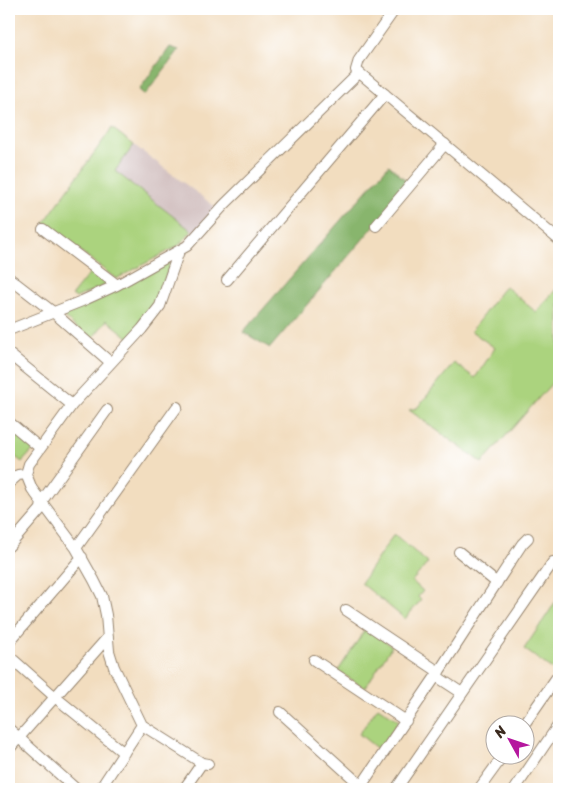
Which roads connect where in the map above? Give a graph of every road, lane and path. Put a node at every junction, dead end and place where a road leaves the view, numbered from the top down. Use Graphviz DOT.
graph roads {
  1 [pos="395,9"];
  2 [pos="358,71"];
  3 [pos="385,94"];
  4 [pos="446,144"];
  5 [pos="376,226"];
  6 [pos="43,229"];
  7 [pos="559,240"];
  8 [pos="179,251"];
  9 [pos="9,278"];
  10 [pos="227,280"];
  11 [pos="117,285"];
  12 [pos="52,312"];
  13 [pos="9,330"];
  14 [pos="9,354"];
  15 [pos="110,362"];
  16 [pos="72,405"];
  17 [pos="177,407"];
  18 [pos="107,410"];
  19 [pos="9,422"];
  20 [pos="40,448"];
  21 [pos="26,474"];
  22 [pos="9,483"];
  23 [pos="42,501"];
  24 [pos="528,538"];
  25 [pos="9,546"];
  26 [pos="459,552"];
  27 [pos="79,553"];
  28 [pos="553,562"];
  29 [pos="497,583"];
  30 [pos="346,610"];
  31 [pos="108,637"];
  32 [pos="9,642"];
  33 [pos="9,656"];
  34 [pos="314,660"];
  35 [pos="438,674"];
  36 [pos="557,677"];
  37 [pos="462,694"];
  38 [pos="55,697"];
  39 [pos="280,712"];
  40 [pos="531,716"];
  41 [pos="406,721"];
  42 [pos="559,724"];
  43 [pos="142,725"];
  44 [pos="9,729"];
  45 [pos="19,738"];
  46 [pos="9,749"];
  47 [pos="124,752"];
  48 [pos="496,766"];
  49 [pos="362,788"];
  50 [pos="76,789"];
  51 [pos="100,789"];
  52 [pos="184,789"];
  53 [pos="396,789"];
  54 [pos="479,789"];
  55 [pos="515,789"];
  1 -- 2 [label="street"];
  2 -- 3 [label="street"];
  2 -- 8 [label="street"];
  3 -- 4 [label="street"];
  3 -- 10 [label="street"];
  4 -- 5 [label="street"];
  4 -- 7 [label="street"];
  6 -- 11 [label="street"];
  8 -- 11 [label="street"];
  8 -- 15 [label="street"];
  9 -- 12 [label="street"];
  11 -- 12 [label="street"];
  12 -- 13 [label="street"];
  12 -- 15 [label="street"];
  14 -- 16 [label="street"];
  15 -- 16 [label="street"];
  16 -- 20 [label="street"];
  17 -- 27 [label="street"];
  18 -- 23 [label="street"];
  19 -- 20 [label="street"];
  20 -- 21 [label="street"];
  21 -- 22 [label="street"];
  21 -- 23 [label="street"];
  23 -- 25 [label="street"];
  23 -- 27 [label="street"];
  24 -- 29 [label="street"];
  26 -- 29 [label="street"];
  27 -- 31 [label="street"];
  27 -- 32 [label="street"];
  28 -- 37 [label="street"];
  29 -- 35 [label="street"];
  30 -- 35 [label="street"];
  31 -- 38 [label="street"];
  31 -- 43 [label="street"];
  33 -- 38 [label="street"];
  34 -- 41 [label="street"];
  35 -- 37 [label="street"];
  35 -- 41 [label="street"];
  36 -- 40 [label="street"];
  37 -- 53 [label="street"];
  38 -- 45 [label="street"];
  38 -- 47 [label="street"];
  39 -- 49 [label="street"];
  41 -- 49 [label="street"];
  42 -- 55 [label="street"];
  43 -- 47 [label="street"];
  43 -- 52 [label="street"];
  44 -- 45 [label="street"];
  45 -- 46 [label="street"];
  45 -- 50 [label="street"];
  47 -- 51 [label="street"];
  48 -- 54 [label="street"];
}
